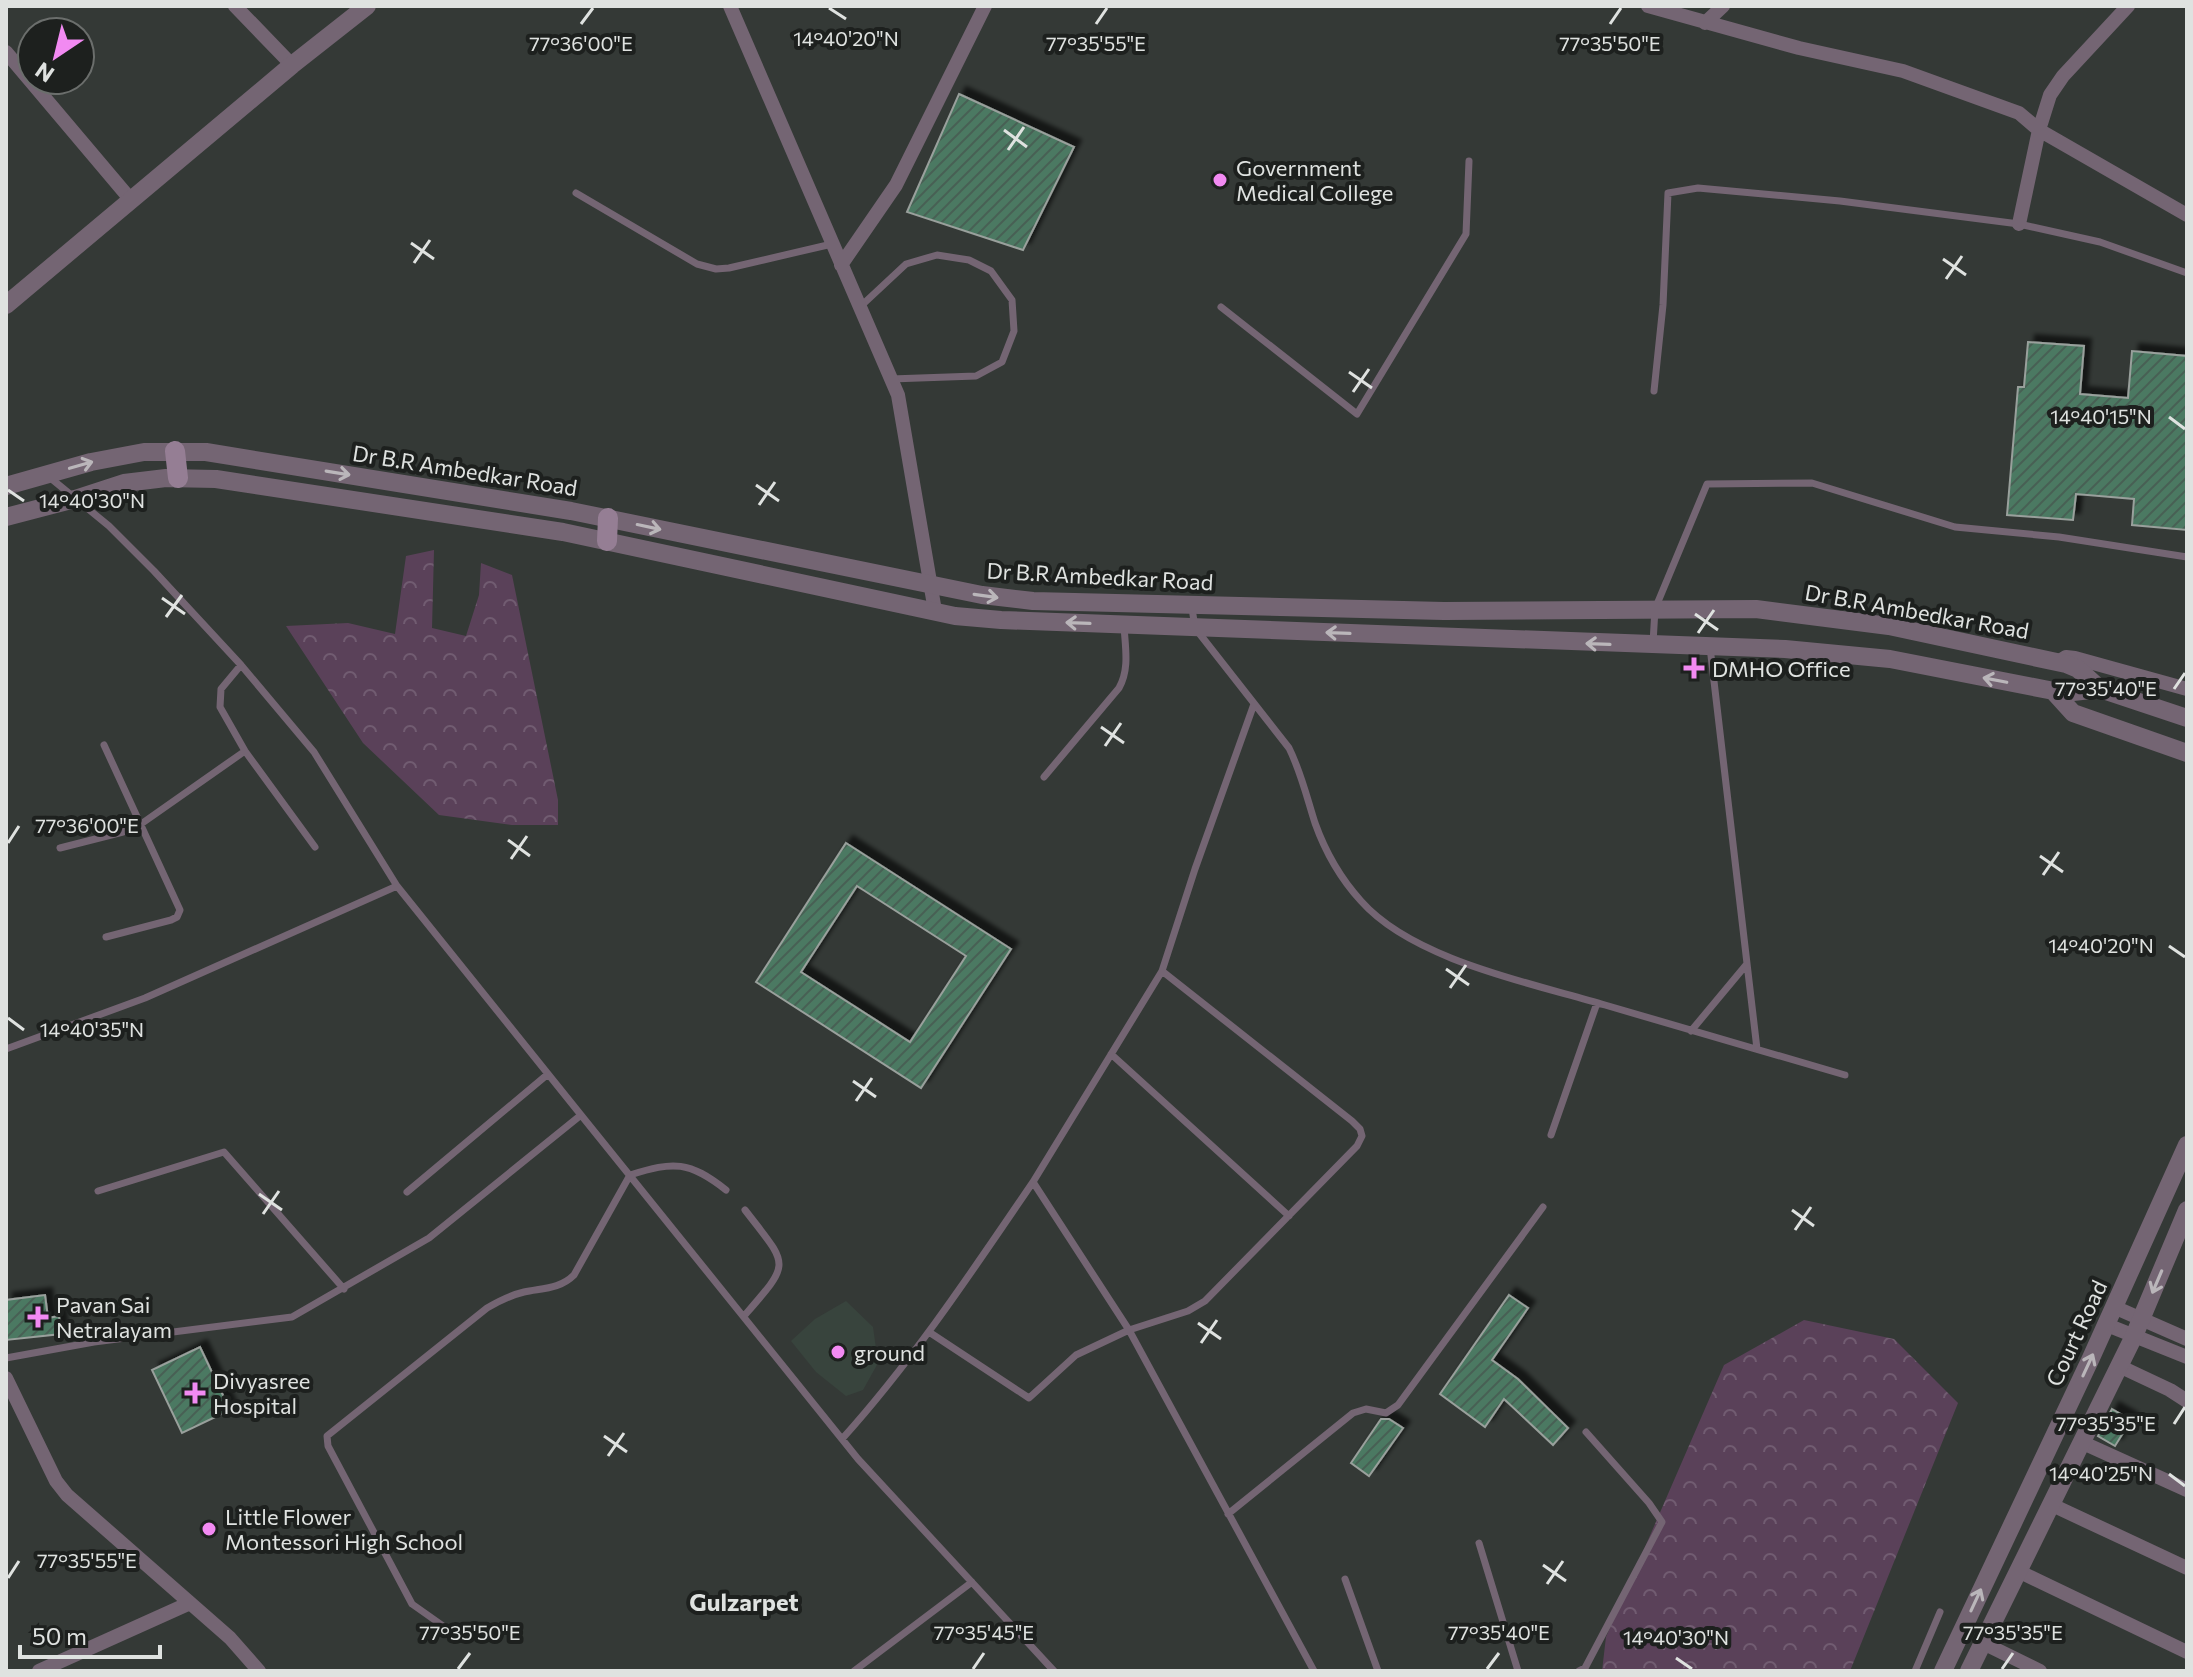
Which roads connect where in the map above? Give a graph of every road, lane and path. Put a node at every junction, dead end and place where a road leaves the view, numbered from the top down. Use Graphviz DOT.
graph roads {
  1 [pos="235,6"];
  2 [pos="367,6"];
  3 [pos="730,6"];
  4 [pos="985,6"];
  5 [pos="1648,6"];
  6 [pos="1723,6"];
  7 [pos="2128,6"];
  8 [pos="1705,23"];
  9 [pos="6,52"];
  10 [pos="292,65"];
  11 [pos="2039,130"];
  12 [pos="1469,161"];
  13 [pos="576,193"];
  14 [pos="131,200"];
  15 [pos="2187,215"];
  16 [pos="2019,224"];
  17 [pos="832,244"];
  18 [pos="841,265"];
  19 [pos="2187,273"];
  20 [pos="6,305"];
  21 [pos="859,307"];
  22 [pos="1221,307"];
  23 [pos="891,379"];
  24 [pos="1654,391"];
  25 [pos="175,451"];
  26 [pos="47,475"];
  27 [pos="178,478"];
  28 [pos="6,486"];
  29 [pos="75,499"];
  30 [pos="6,517"];
  31 [pos="608,518"];
  32 [pos="607,541"];
  33 [pos="2187,557"];
  34 [pos="931,585"];
  35 [pos="1191,605"];
  36 [pos="1655,609"];
  37 [pos="935,611"];
  38 [pos="1124,625"];
  39 [pos="1195,628"];
  40 [pos="1653,645"];
  41 [pos="1710,645"];
  42 [pos="2058,663"];
  43 [pos="241,665"];
  44 [pos="2187,689"];
  45 [pos="2053,691"];
  46 [pos="2108,691"];
  47 [pos="1254,704"];
  48 [pos="2187,718"];
  49 [pos="104,745"];
  50 [pos="245,751"];
  51 [pos="2187,753"];
  52 [pos="1044,777"];
  53 [pos="141,824"];
  54 [pos="315,847"];
  55 [pos="60,848"];
  56 [pos="397,886"];
  57 [pos="106,937"];
  58 [pos="1747,965"];
  59 [pos="1162,971"];
  60 [pos="1597,1003"];
  61 [pos="1691,1031"];
  62 [pos="6,1049"];
  63 [pos="1757,1049"];
  64 [pos="1111,1054"];
  65 [pos="548,1074"];
  66 [pos="1845,1075"];
  67 [pos="581,1115"];
  68 [pos="1551,1135"];
  69 [pos="2187,1145"];
  70 [pos="630,1175"];
  71 [pos="1033,1182"];
  72 [pos="726,1190"];
  73 [pos="98,1191"];
  74 [pos="407,1192"];
  75 [pos="1543,1207"];
  76 [pos="745,1210"];
  77 [pos="2187,1211"];
  78 [pos="1289,1216"];
  79 [pos="344,1289"];
  80 [pos="2114,1307"];
  81 [pos="744,1316"];
  82 [pos="2107,1325"];
  83 [pos="2138,1328"];
  84 [pos="1129,1330"];
  85 [pos="929,1332"];
  86 [pos="2187,1339"];
  87 [pos="2187,1357"];
  88 [pos="6,1358"];
  89 [pos="2119,1366"];
  90 [pos="6,1378"];
  91 [pos="2187,1401"];
  92 [pos="1586,1432"];
  93 [pos="842,1439"];
  94 [pos="2081,1442"];
  95 [pos="2187,1490"];
  96 [pos="2050,1504"];
  97 [pos="1228,1514"];
  98 [pos="1479,1543"];
  99 [pos="2187,1568"];
  100 [pos="2018,1571"];
  101 [pos="1345,1579"];
  102 [pos="972,1582"];
  103 [pos="190,1603"];
  104 [pos="1940,1612"];
  105 [pos="446,1628"];
  106 [pos="1983,1643"];
  107 [pos="2187,1652"];
  108 [pos="39,1671"];
  109 [pos="259,1671"];
  110 [pos="854,1671"];
  111 [pos="1054,1671"];
  112 [pos="1314,1671"];
  113 [pos="1378,1671"];
  114 [pos="1518,1671"];
  115 [pos="1579,1671"];
  116 [pos="1915,1671"];
  117 [pos="1943,1671"];
  118 [pos="1969,1671"];
  119 [pos="2040,1671"];
  1 -- 10 [label="street"];
  2 -- 10 [label="street"];
  3 -- 17 [label="street"];
  4 -- 18 [label="street"];
  5 -- 8 [label="street"];
  6 -- 8 [label="street"];
  7 -- 11 [label="street"];
  8 -- 11 [label="street"];
  9 -- 14 [label="street"];
  10 -- 14 [label="street"];
  11 -- 15 [label="street"];
  11 -- 16 [label="street"];
  12 -- 22 [label="lane"];
  13 -- 17 [label="lane"];
  14 -- 20 [label="street"];
  16 -- 19 [label="lane"];
  16 -- 24 [label="lane"];
  17 -- 18 [label="street"];
  18 -- 21 [label="street"];
  21 -- 23 [label="street"];
  21 -- 23 [label="lane"];
  23 -- 34 [label="street"];
  26 -- 25 [label="street, Dr B.R Ambedkar Road, one-way"];
  25 -- 27 [label="main road"];
  25 -- 31 [label="street, Dr B.R Ambedkar Road, one-way"];
  26 -- 28 [label="street, Dr B.R Ambedkar Road"];
  26 -- 29 [label="lane"];
  27 -- 29 [label="street, Dr B.R Ambedkar Road"];
  27 -- 32 [label="street, Dr B.R Ambedkar Road"];
  29 -- 30 [label="street, Dr B.R Ambedkar Road"];
  29 -- 43 [label="lane"];
  31 -- 32 [label="main road"];
  31 -- 34 [label="street, Dr B.R Ambedkar Road, one-way"];
  32 -- 37 [label="street, Dr B.R Ambedkar Road"];
  33 -- 36 [label="lane"];
  34 -- 35 [label="street, Dr B.R Ambedkar Road, one-way"];
  34 -- 37 [label="street"];
  35 -- 36 [label="street, Dr B.R Ambedkar Road"];
  35 -- 39 [label="lane"];
  36 -- 40 [label="lane"];
  36 -- 42 [label="street, Dr B.R Ambedkar Road"];
  38 -- 37 [label="street, Dr B.R Ambedkar Road, one-way"];
  38 -- 39 [label="street, Dr B.R Ambedkar Road"];
  38 -- 52 [label="lane"];
  40 -- 39 [label="street, Dr B.R Ambedkar Road, one-way"];
  39 -- 47 [label="lane"];
  40 -- 41 [label="street, Dr B.R Ambedkar Road"];
  45 -- 41 [label="street, Dr B.R Ambedkar Road, one-way"];
  41 -- 58 [label="lane"];
  42 -- 44 [label="street"];
  42 -- 46 [label="street, Dr B.R Ambedkar Road"];
  43 -- 50 [label="lane"];
  43 -- 56 [label="lane"];
  45 -- 46 [label="street, Dr B.R Ambedkar Road"];
  45 -- 51 [label="street"];
  46 -- 48 [label="street, Dr B.R Ambedkar Road"];
  47 -- 59 [label="lane"];
  47 -- 60 [label="lane"];
  49 -- 53 [label="lane"];
  50 -- 53 [label="lane"];
  50 -- 54 [label="lane"];
  53 -- 55 [label="lane"];
  53 -- 57 [label="lane"];
  56 -- 62 [label="lane"];
  56 -- 65 [label="lane"];
  58 -- 61 [label="lane"];
  58 -- 63 [label="lane"];
  59 -- 64 [label="lane"];
  59 -- 78 [label="lane"];
  60 -- 61 [label="lane"];
  60 -- 68 [label="lane"];
  61 -- 63 [label="lane"];
  63 -- 66 [label="lane"];
  64 -- 71 [label="lane"];
  64 -- 78 [label="lane"];
  65 -- 67 [label="lane"];
  65 -- 74 [label="lane"];
  67 -- 70 [label="lane"];
  67 -- 79 [label="lane"];
  69 -- 80 [label="street, Court Road"];
  70 -- 72 [label="lane"];
  70 -- 81 [label="lane"];
  70 -- 105 [label="lane"];
  71 -- 84 [label="lane"];
  71 -- 85 [label="lane"];
  73 -- 79 [label="lane"];
  75 -- 97 [label="lane"];
  76 -- 81 [label="lane"];
  77 -- 83 [label="street, one-way"];
  78 -- 84 [label="lane"];
  79 -- 88 [label="lane"];
  80 -- 82 [label="street, Court Road"];
  80 -- 83 [label="street"];
  81 -- 93 [label="lane"];
  82 -- 83 [label="street"];
  117 -- 82 [label="street, Court Road, one-way"];
  83 -- 86 [label="street"];
  83 -- 87 [label="street"];
  83 -- 89 [label="street"];
  84 -- 85 [label="lane"];
  84 -- 97 [label="lane"];
  85 -- 93 [label="lane"];
  89 -- 91 [label="street"];
  89 -- 94 [label="street"];
  90 -- 103 [label="street"];
  92 -- 115 [label="lane"];
  93 -- 102 [label="lane"];
  94 -- 95 [label="street"];
  94 -- 96 [label="street"];
  96 -- 99 [label="street"];
  96 -- 100 [label="street"];
  97 -- 112 [label="lane"];
  98 -- 114 [label="lane"];
  100 -- 106 [label="street"];
  100 -- 107 [label="street"];
  101 -- 113 [label="lane"];
  102 -- 110 [label="lane"];
  102 -- 111 [label="lane"];
  103 -- 108 [label="street"];
  103 -- 109 [label="street"];
  104 -- 116 [label="lane"];
  106 -- 118 [label="street"];
  106 -- 119 [label="street"];
}
